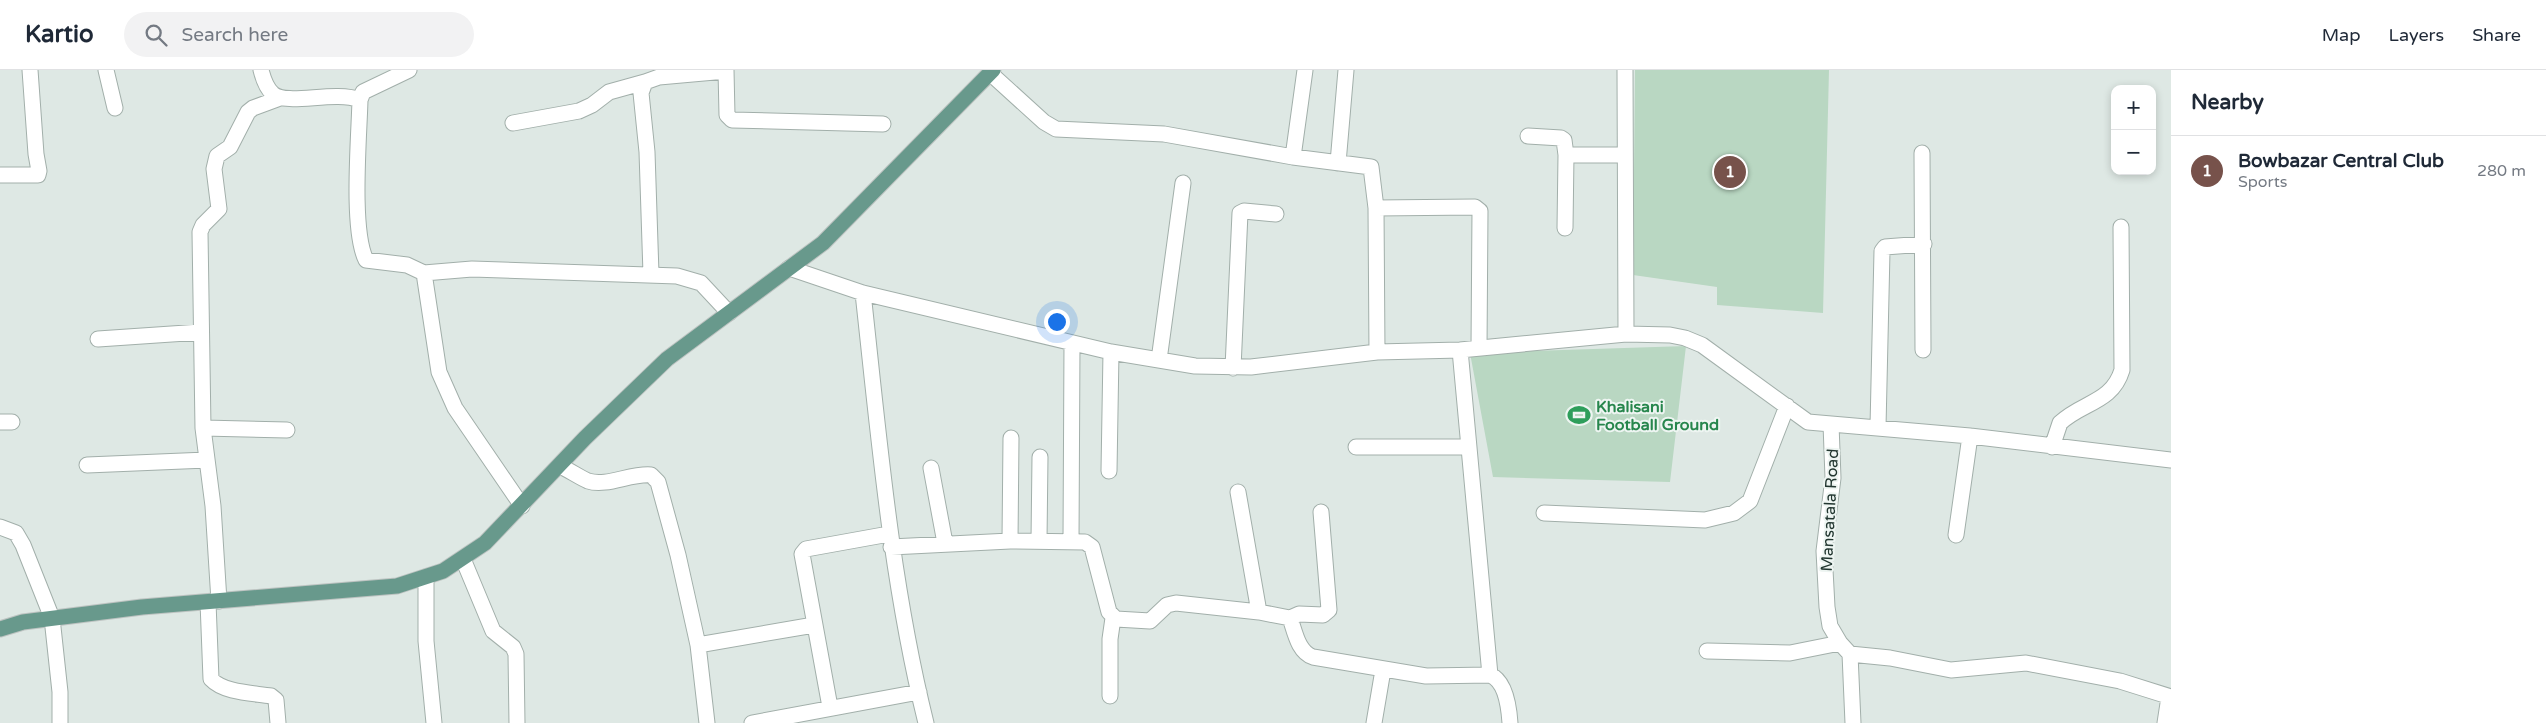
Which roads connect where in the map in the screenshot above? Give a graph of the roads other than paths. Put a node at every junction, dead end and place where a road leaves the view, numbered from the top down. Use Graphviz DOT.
graph roads {
  1 [pos="30,70"];
  2 [pos="106,70"];
  3 [pos="261,70"];
  4 [pos="409,70"];
  5 [pos="726,70"];
  6 [pos="1305,70"];
  7 [pos="1346,70"];
  8 [pos="1625,70"];
  9 [pos="991,72"];
  10 [pos="645,82"];
  11 [pos="280,98"];
  12 [pos="360,100"];
  13 [pos="115,108"];
  14 [pos="513,123"];
  15 [pos="883,124"];
  16 [pos="1528,136"];
  17 [pos="1566,154"];
  18 [pos="1922,154"];
  19 [pos="1624,155"];
  20 [pos="1293,157"];
  21 [pos="1338,163"];
  22 [pos="0,175"];
  23 [pos="1183,183"];
  24 [pos="1376,208"];
  25 [pos="1276,214"];
  26 [pos="2121,227"];
  27 [pos="1565,228"];
  28 [pos="1924,244"];
  29 [pos="789,268"];
  30 [pos="424,273"];
  31 [pos="651,274"];
  32 [pos="863,294"];
  33 [pos="729,313"];
  34 [pos="201,332"];
  35 [pos="1626,334"];
  36 [pos="98,339"];
  37 [pos="1072,343"];
  38 [pos="1479,348"];
  39 [pos="1460,350"];
  40 [pos="1923,350"];
  41 [pos="1111,352"];
  42 [pos="1377,352"];
  43 [pos="1159,360"];
  44 [pos="1233,368"];
  45 [pos="1787,406"];
  46 [pos="1831,424"];
  47 [pos="1878,427"];
  48 [pos="203,428"];
  49 [pos="287,430"];
  50 [pos="1970,436"];
  51 [pos="1011,438"];
  52 [pos="1356,447"];
  53 [pos="1468,447"];
  54 [pos="2052,447"];
  55 [pos="1040,457"];
  56 [pos="207,460"];
  57 [pos="2171,460"];
  58 [pos="87,465"];
  59 [pos="560,466"];
  60 [pos="931,468"];
  61 [pos="1109,471"];
  62 [pos="1238,492"];
  63 [pos="522,506"];
  64 [pos="1321,512"];
  65 [pos="1544,514"];
  66 [pos="0,527"];
  67 [pos="1956,535"];
  68 [pos="890,540"];
  69 [pos="1010,541"];
  70 [pos="1039,541"];
  71 [pos="1071,541"];
  72 [pos="945,543"];
  73 [pos="463,559"];
  74 [pos="426,577"];
  75 [pos="213,602"];
  76 [pos="1259,612"];
  77 [pos="52,618"];
  78 [pos="1113,618"];
  79 [pos="1290,618"];
  80 [pos="814,626"];
  81 [pos="0,629"];
  82 [pos="698,646"];
  83 [pos="1845,648"];
  84 [pos="1707,651"];
  85 [pos="1383,670"];
  86 [pos="1490,675"];
  87 [pos="918,692"];
  88 [pos="1110,696"];
  89 [pos="2170,697"];
  90 [pos="830,707"];
  91 [pos="60,723"];
  92 [pos="278,723"];
  93 [pos="434,723"];
  94 [pos="517,723"];
  95 [pos="707,723"];
  96 [pos="752,723"];
  97 [pos="926,723"];
  98 [pos="1374,723"];
  99 [pos="1510,723"];
  100 [pos="1853,723"];
  101 [pos="2165,723"];
  1 -- 22 [label="street"];
  2 -- 13 [label="street"];
  3 -- 11 [label="street"];
  4 -- 12 [label="street"];
  5 -- 10 [label="street"];
  5 -- 15 [label="street"];
  6 -- 20 [label="street"];
  7 -- 21 [label="street"];
  8 -- 19 [label="street"];
  9 -- 20 [label="street"];
  9 -- 29 [label="main road"];
  10 -- 14 [label="street"];
  10 -- 31 [label="street"];
  11 -- 12 [label="street"];
  11 -- 34 [label="street"];
  12 -- 30 [label="street"];
  16 -- 17 [label="street"];
  17 -- 19 [label="street"];
  17 -- 27 [label="street"];
  18 -- 28 [label="street"];
  19 -- 35 [label="street"];
  20 -- 21 [label="street"];
  21 -- 24 [label="street"];
  23 -- 43 [label="street"];
  24 -- 38 [label="street"];
  24 -- 42 [label="street"];
  25 -- 44 [label="street"];
  26 -- 54 [label="street"];
  28 -- 40 [label="street"];
  28 -- 47 [label="street"];
  29 -- 32 [label="street"];
  29 -- 33 [label="main road"];
  30 -- 31 [label="street"];
  30 -- 63 [label="street"];
  31 -- 33 [label="street"];
  32 -- 37 [label="street"];
  32 -- 68 [label="street"];
  33 -- 59 [label="main road"];
  34 -- 36 [label="street"];
  34 -- 48 [label="street"];
  35 -- 38 [label="street"];
  35 -- 45 [label="street"];
  37 -- 41 [label="street"];
  37 -- 71 [label="street"];
  38 -- 39 [label="street"];
  39 -- 42 [label="street"];
  39 -- 53 [label="street"];
  41 -- 43 [label="street"];
  41 -- 61 [label="street"];
  42 -- 44 [label="street"];
  43 -- 44 [label="street"];
  45 -- 46 [label="street"];
  45 -- 65 [label="street"];
  46 -- 47 [label="street"];
  46 -- 83 [label="street, Mansatala Road"];
  47 -- 50 [label="street"];
  48 -- 49 [label="street"];
  48 -- 56 [label="street"];
  50 -- 54 [label="street"];
  50 -- 67 [label="street"];
  51 -- 69 [label="street"];
  52 -- 53 [label="street"];
  53 -- 86 [label="street"];
  54 -- 57 [label="street"];
  55 -- 70 [label="street"];
  56 -- 58 [label="street"];
  56 -- 75 [label="street"];
  59 -- 63 [label="main road"];
  59 -- 82 [label="street"];
  60 -- 72 [label="street"];
  62 -- 76 [label="street"];
  63 -- 73 [label="main road"];
  64 -- 79 [label="street"];
  66 -- 77 [label="street"];
  68 -- 72 [label="street"];
  68 -- 80 [label="street"];
  68 -- 87 [label="street"];
  69 -- 70 [label="street"];
  69 -- 72 [label="street"];
  70 -- 71 [label="street"];
  71 -- 78 [label="street"];
  73 -- 74 [label="main road"];
  73 -- 94 [label="street"];
  74 -- 75 [label="main road"];
  74 -- 93 [label="street"];
  75 -- 77 [label="main road"];
  75 -- 92 [label="street"];
  76 -- 78 [label="street"];
  76 -- 79 [label="street"];
  77 -- 81 [label="main road"];
  77 -- 91 [label="street"];
  78 -- 88 [label="street"];
  79 -- 85 [label="street"];
  80 -- 82 [label="street"];
  80 -- 90 [label="street"];
  82 -- 95 [label="street"];
  83 -- 84 [label="street"];
  83 -- 89 [label="street"];
  83 -- 100 [label="street"];
  85 -- 86 [label="street"];
  85 -- 98 [label="street"];
  86 -- 99 [label="street"];
  87 -- 90 [label="street"];
  87 -- 97 [label="street"];
  89 -- 101 [label="street"];
  90 -- 96 [label="street"];
}
